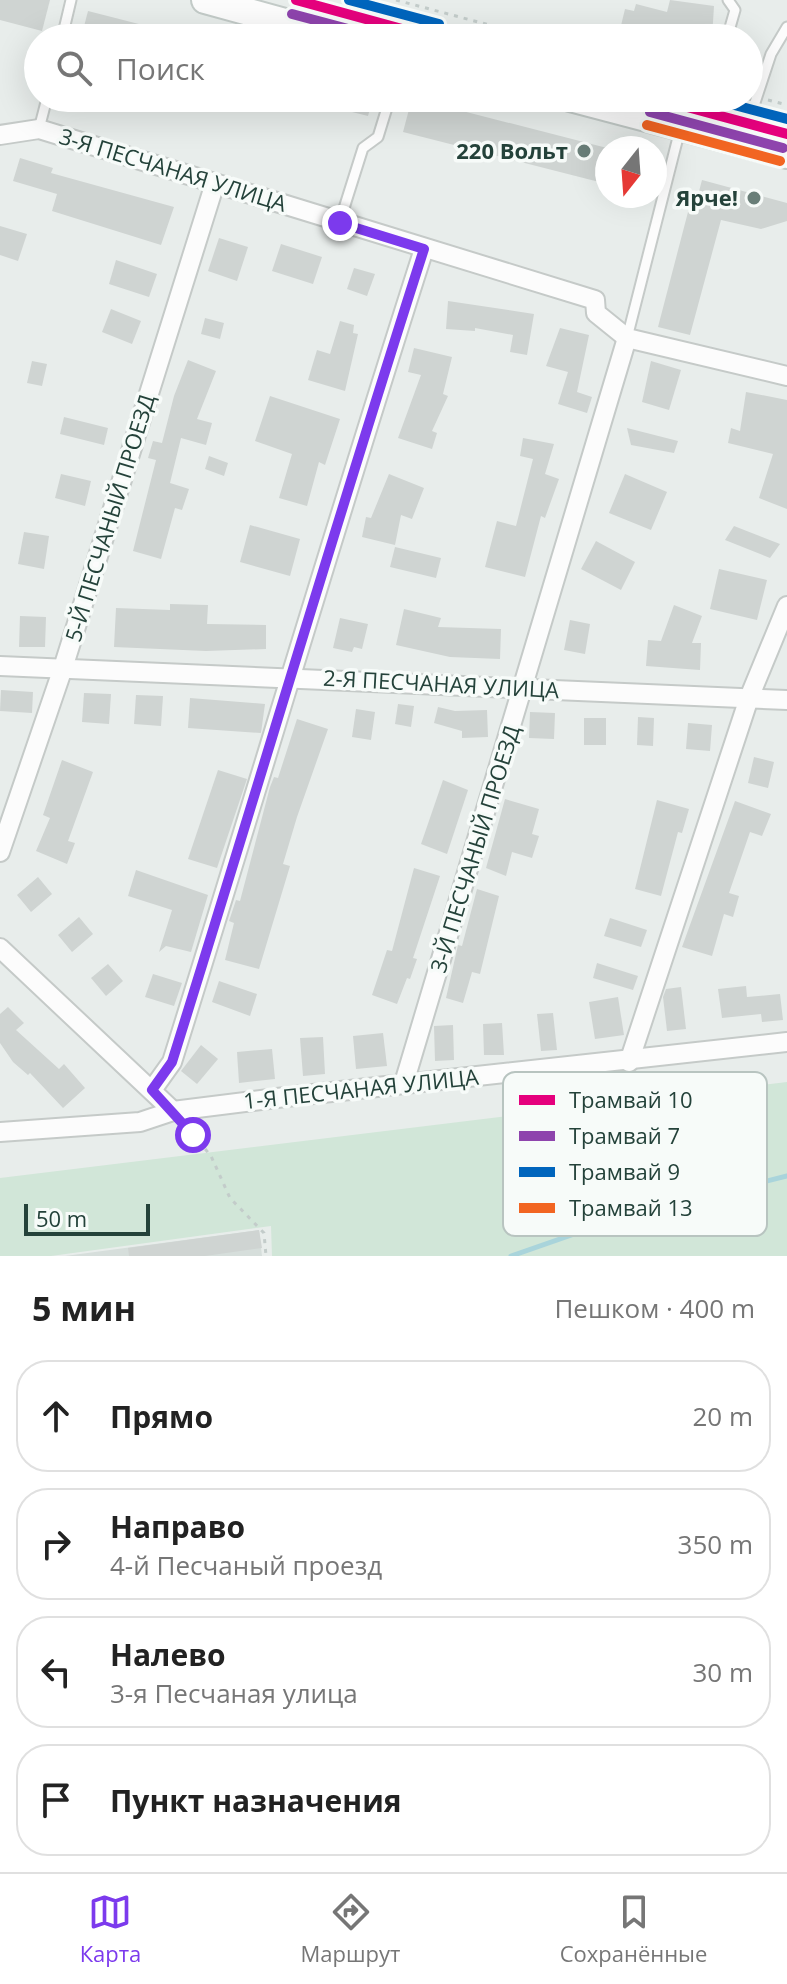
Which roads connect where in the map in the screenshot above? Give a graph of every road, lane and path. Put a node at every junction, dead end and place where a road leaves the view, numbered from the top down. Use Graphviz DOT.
graph roads {
  1 [pos="71,0"];
  2 [pos="205,0"];
  3 [pos="396,0"];
  4 [pos="728,0"];
  5 [pos="65,24"];
  6 [pos="292,24"];
  7 [pos="486,24"];
  8 [pos="731,24"];
  9 [pos="787,27"];
  10 [pos="763,78"];
  11 [pos="43,112"];
  12 [pos="386,112"];
  13 [pos="625,112"];
  14 [pos="684,112"];
  15 [pos="752,112"];
  16 [pos="680,126"];
  17 [pos="39,129"];
  18 [pos="0,135"];
  19 [pos="742,142"];
  20 [pos="787,155"];
  21 [pos="215,183"];
  22 [pos="340,223"];
  23 [pos="424,249"];
  24 [pos="627,338"];
  25 [pos="787,376"];
  26 [pos="787,606"];
  27 [pos="0,666"];
  28 [pos="63,668"];
  29 [pos="293,677"];
  30 [pos="524,689"];
  31 [pos="749,698"];
  32 [pos="787,700"];
  33 [pos="0,852"];
  34 [pos="0,948"];
  35 [pos="787,1042"];
  36 [pos="629,1062"];
  37 [pos="522,1072"];
  38 [pos="503,1074"];
  39 [pos="404,1083"];
  40 [pos="152,1090"];
  41 [pos="173,1111"];
  42 [pos="0,1132"];
  43 [pos="266,1256"];
  1 -- 5 [label="lane"];
  2 -- 6 [label="main road"];
  3 -- 7 [label="path"];
  4 -- 8 [label="lane"];
  9 -- 10 [label="lane"];
  11 -- 17 [label="lane"];
  12 -- 22 [label="lane"];
  13 -- 16 [label="main road"];
  14 -- 16 [label="lane"];
  15 -- 19 [label="lane"];
  16 -- 19 [label="main road"];
  16 -- 24 [label="lane"];
  17 -- 18 [label="street, 3-Я ПЕСЧАНАЯ УЛИЦА"];
  17 -- 21 [label="street, 3-Я ПЕСЧАНАЯ УЛИЦА"];
  19 -- 20 [label="main road"];
  21 -- 22 [label="street, 3-Я ПЕСЧАНАЯ УЛИЦА"];
  21 -- 28 [label="street, 5-Й ПЕСЧАНЫЙ ПРОЕЗД"];
  22 -- 23 [label="street, 3-Я ПЕСЧАНАЯ УЛИЦА"];
  23 -- 24 [label="street, 3-Я ПЕСЧАНАЯ УЛИЦА"];
  23 -- 29 [label="street"];
  24 -- 25 [label="street, 3-Я ПЕСЧАНАЯ УЛИЦА"];
  24 -- 30 [label="street, 3-Й ПЕСЧАНЫЙ ПРОЕЗД"];
  26 -- 31 [label="street"];
  27 -- 28 [label="street, 2-Я ПЕСЧАНАЯ УЛИЦА"];
  28 -- 29 [label="street, 2-Я ПЕСЧАНАЯ УЛИЦА"];
  28 -- 33 [label="street, 5-Й ПЕСЧАНЫЙ ПРОЕЗД"];
  29 -- 30 [label="street, 2-Я ПЕСЧАНАЯ УЛИЦА"];
  29 -- 40 [label="street"];
  30 -- 31 [label="street, 2-Я ПЕСЧАНАЯ УЛИЦА"];
  30 -- 39 [label="street, 3-Й ПЕСЧАНЫЙ ПРОЕЗД"];
  31 -- 32 [label="street, 2-Я ПЕСЧАНАЯ УЛИЦА"];
  31 -- 36 [label="street"];
  34 -- 40 [label="street"];
  35 -- 36 [label="street, 1-Я ПЕСЧАНАЯ УЛИЦА"];
  36 -- 37 [label="street, 1-Я ПЕСЧАНАЯ УЛИЦА"];
  38 -- 39 [label="street, 1-Я ПЕСЧАНАЯ УЛИЦА"];
  39 -- 41 [label="street, 1-Я ПЕСЧАНАЯ УЛИЦА"];
  40 -- 41 [label="street"];
  41 -- 42 [label="street, 1-Я ПЕСЧАНАЯ УЛИЦА"];
  41 -- 43 [label="path"];
}
